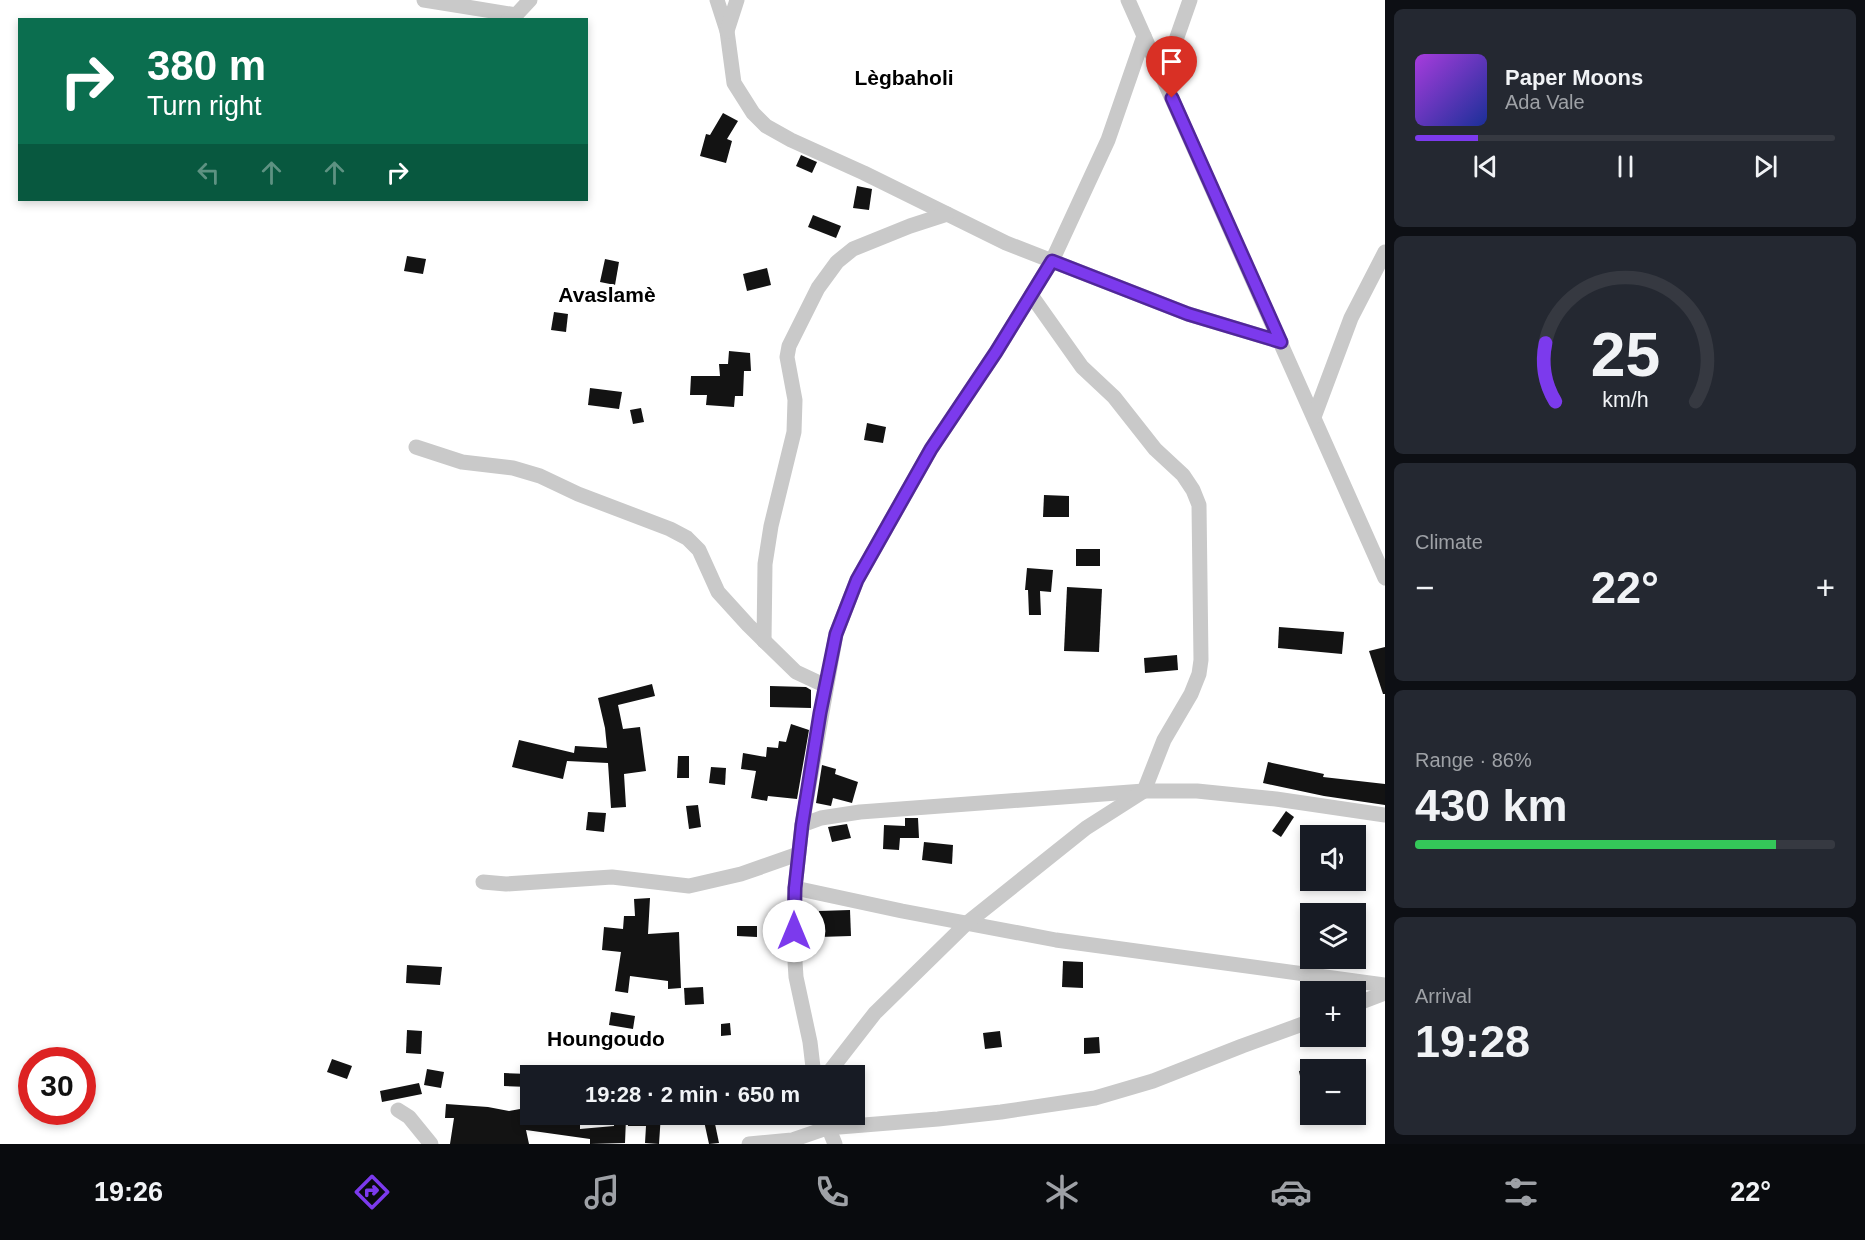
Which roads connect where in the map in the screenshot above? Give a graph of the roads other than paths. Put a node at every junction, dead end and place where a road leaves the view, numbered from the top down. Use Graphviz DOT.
graph roads {
  1 [pos="424,0"];
  2 [pos="530,0"];
  3 [pos="717,0"];
  4 [pos="737,0"];
  5 [pos="1128,0"];
  6 [pos="1190,0"];
  7 [pos="512,17"];
  8 [pos="727,31"];
  9 [pos="1144,36"];
  10 [pos="1163,77"];
  11 [pos="947,214"];
  12 [pos="1385,252"];
  13 [pos="1052,261"];
  14 [pos="1031,295"];
  15 [pos="1281,342"];
  16 [pos="1314,417"];
  17 [pos="417,447"];
  18 [pos="1385,578"];
  19 [pos="764,641"];
  20 [pos="826,686"];
  21 [pos="1144,791"];
  22 [pos="1385,815"];
  23 [pos="802,825"];
  24 [pos="798,854"];
  25 [pos="483,882"];
  26 [pos="795,888"];
  27 [pos="967,923"];
  28 [pos="1385,986"];
  29 [pos="1385,993"];
  30 [pos="1366,1000"];
  31 [pos="1300,1025"];
  32 [pos="813,1065"];
  33 [pos="835,1065"];
  34 [pos="398,1110"];
  35 [pos="865,1119"];
  36 [pos="818,1125"];
  37 [pos="827,1125"];
  38 [pos="789,1142"];
  39 [pos="431,1144"];
  40 [pos="749,1144"];
  41 [pos="835,1144"];
  1 -- 7 [label="street"];
  2 -- 7 [label="street"];
  3 -- 8 [label="street"];
  4 -- 8 [label="street"];
  5 -- 9 [label="street"];
  6 -- 10 [label="street"];
  8 -- 11 [label="street"];
  9 -- 10 [label="street"];
  9 -- 13 [label="street"];
  10 -- 15 [label="street"];
  11 -- 13 [label="street"];
  11 -- 19 [label="street"];
  12 -- 16 [label="street"];
  13 -- 14 [label="street"];
  13 -- 15 [label="street"];
  14 -- 20 [label="street"];
  14 -- 21 [label="street"];
  15 -- 16 [label="street"];
  16 -- 18 [label="street"];
  17 -- 19 [label="street"];
  19 -- 20 [label="street"];
  20 -- 23 [label="street"];
  21 -- 22 [label="street"];
  21 -- 23 [label="street"];
  21 -- 27 [label="street"];
  23 -- 24 [label="street"];
  24 -- 25 [label="street"];
  24 -- 26 [label="street"];
  26 -- 27 [label="street"];
  26 -- 32 [label="street"];
  27 -- 28 [label="street"];
  27 -- 33 [label="street"];
  29 -- 30 [label="street"];
  31 -- 35 [label="street"];
  34 -- 39 [label="street"];
  36 -- 38 [label="street"];
  37 -- 41 [label="street"];
  38 -- 40 [label="street"];
}
